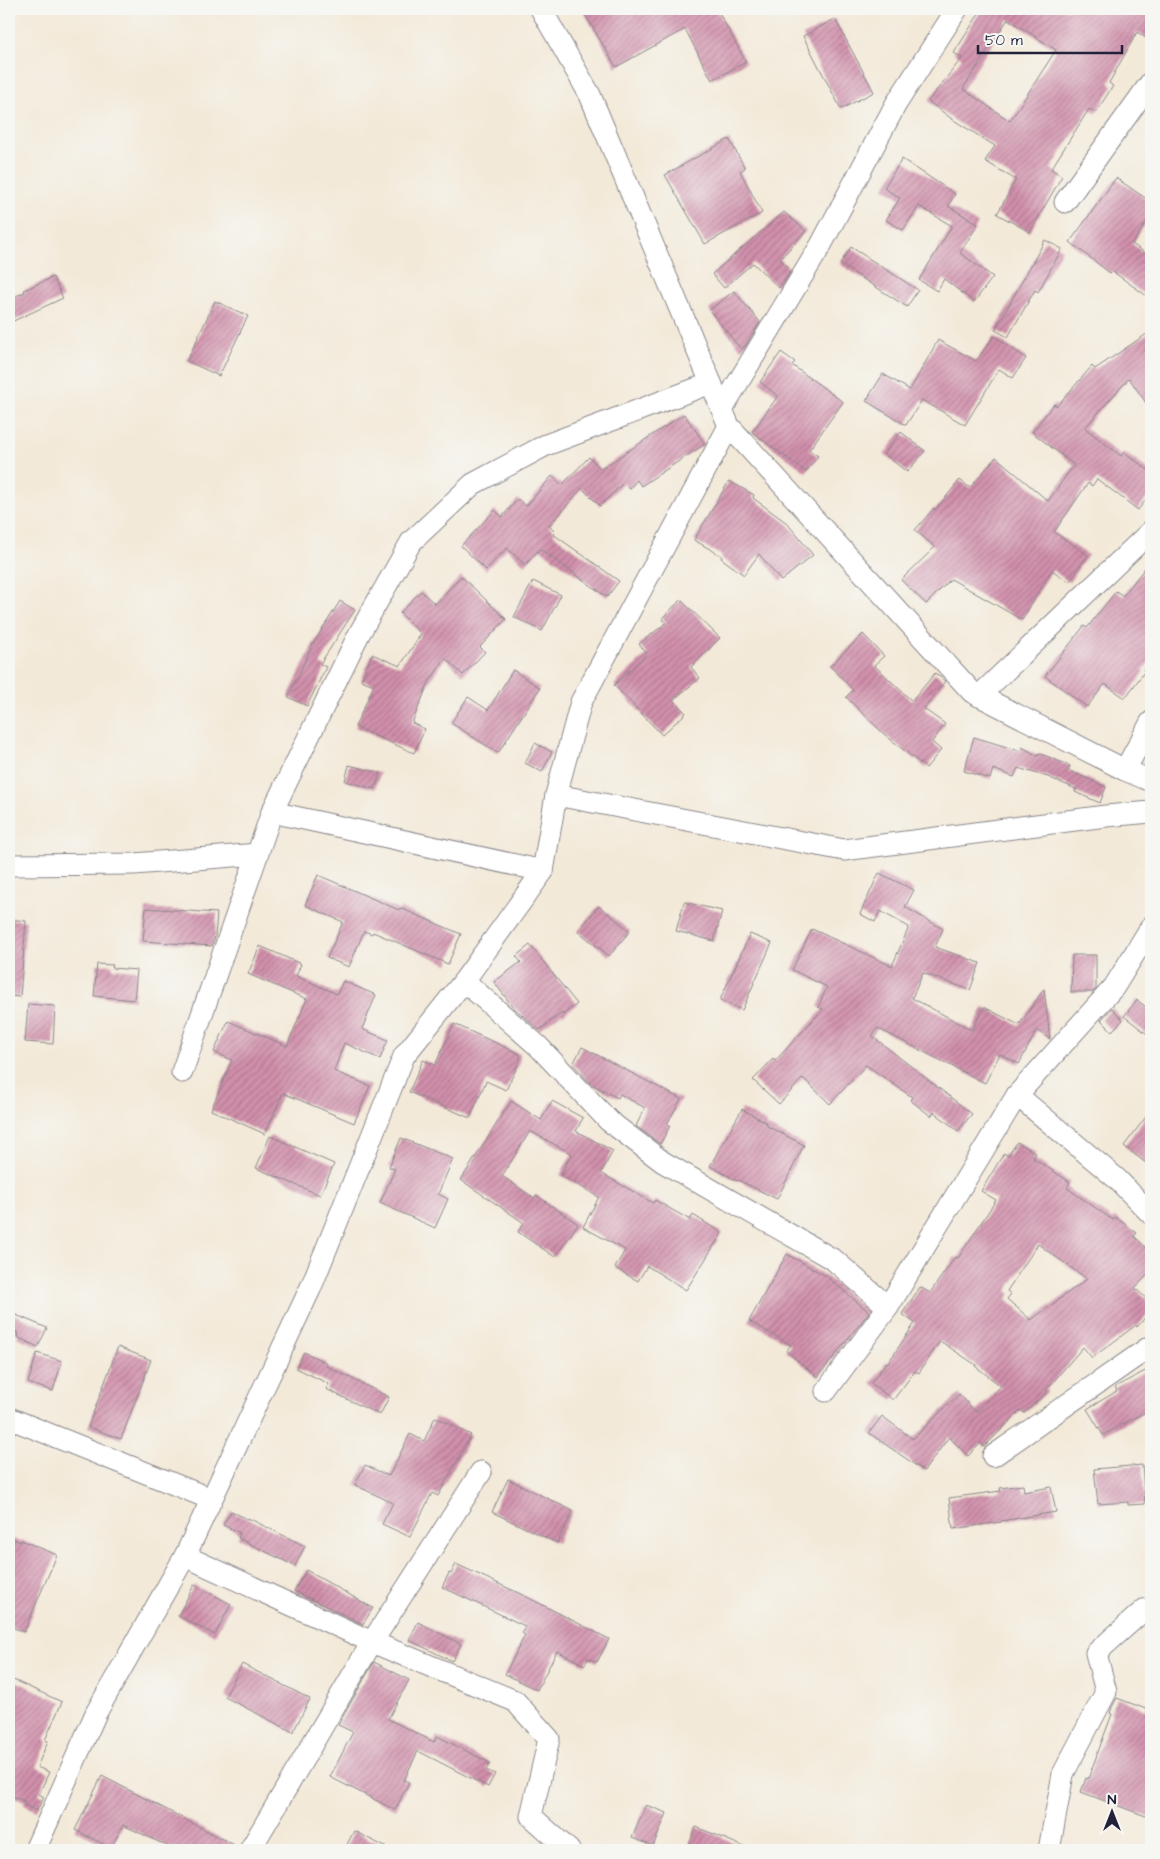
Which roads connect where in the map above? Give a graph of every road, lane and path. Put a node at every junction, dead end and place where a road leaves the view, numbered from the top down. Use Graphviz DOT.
graph roads {
  1 [pos="541,9"];
  2 [pos="956,9"];
  3 [pos="1151,82"];
  4 [pos="1065,202"];
  5 [pos="711,383"];
  6 [pos="726,417"];
  7 [pos="1151,531"];
  8 [pos="979,696"];
  9 [pos="1151,722"];
  10 [pos="1125,770"];
  11 [pos="1151,780"];
  12 [pos="556,795"];
  13 [pos="272,812"];
  14 [pos="1151,812"];
  15 [pos="258,854"];
  16 [pos="9,865"];
  17 [pos="543,871"];
  18 [pos="1151,927"];
  19 [pos="464,981"];
  20 [pos="182,1072"];
  21 [pos="1017,1095"];
  22 [pos="1151,1214"];
  23 [pos="888,1307"];
  24 [pos="1151,1346"];
  25 [pos="826,1391"];
  26 [pos="9,1418"];
  27 [pos="993,1456"];
  28 [pos="481,1472"];
  29 [pos="211,1498"];
  30 [pos="185,1556"];
  31 [pos="1151,1613"];
  32 [pos="372,1642"];
  33 [pos="35,1850"];
  34 [pos="250,1850"];
  35 [pos="569,1850"];
  36 [pos="1048,1850"];
  1 -- 5 [label="street"];
  2 -- 6 [label="street"];
  3 -- 4 [label="street"];
  5 -- 6 [label="street"];
  5 -- 13 [label="street"];
  6 -- 8 [label="street"];
  6 -- 12 [label="street"];
  7 -- 8 [label="street"];
  8 -- 10 [label="street"];
  9 -- 10 [label="street"];
  10 -- 11 [label="street"];
  12 -- 14 [label="street"];
  12 -- 17 [label="street"];
  13 -- 15 [label="street"];
  13 -- 17 [label="street"];
  15 -- 16 [label="street"];
  15 -- 20 [label="street"];
  17 -- 19 [label="street"];
  18 -- 21 [label="street"];
  19 -- 23 [label="street"];
  19 -- 29 [label="street"];
  21 -- 22 [label="street"];
  21 -- 23 [label="street"];
  23 -- 25 [label="street"];
  24 -- 27 [label="street"];
  26 -- 29 [label="street"];
  28 -- 32 [label="street"];
  29 -- 30 [label="street"];
  30 -- 32 [label="street"];
  30 -- 33 [label="street"];
  31 -- 36 [label="street"];
  32 -- 34 [label="street"];
  32 -- 35 [label="street"];
}
